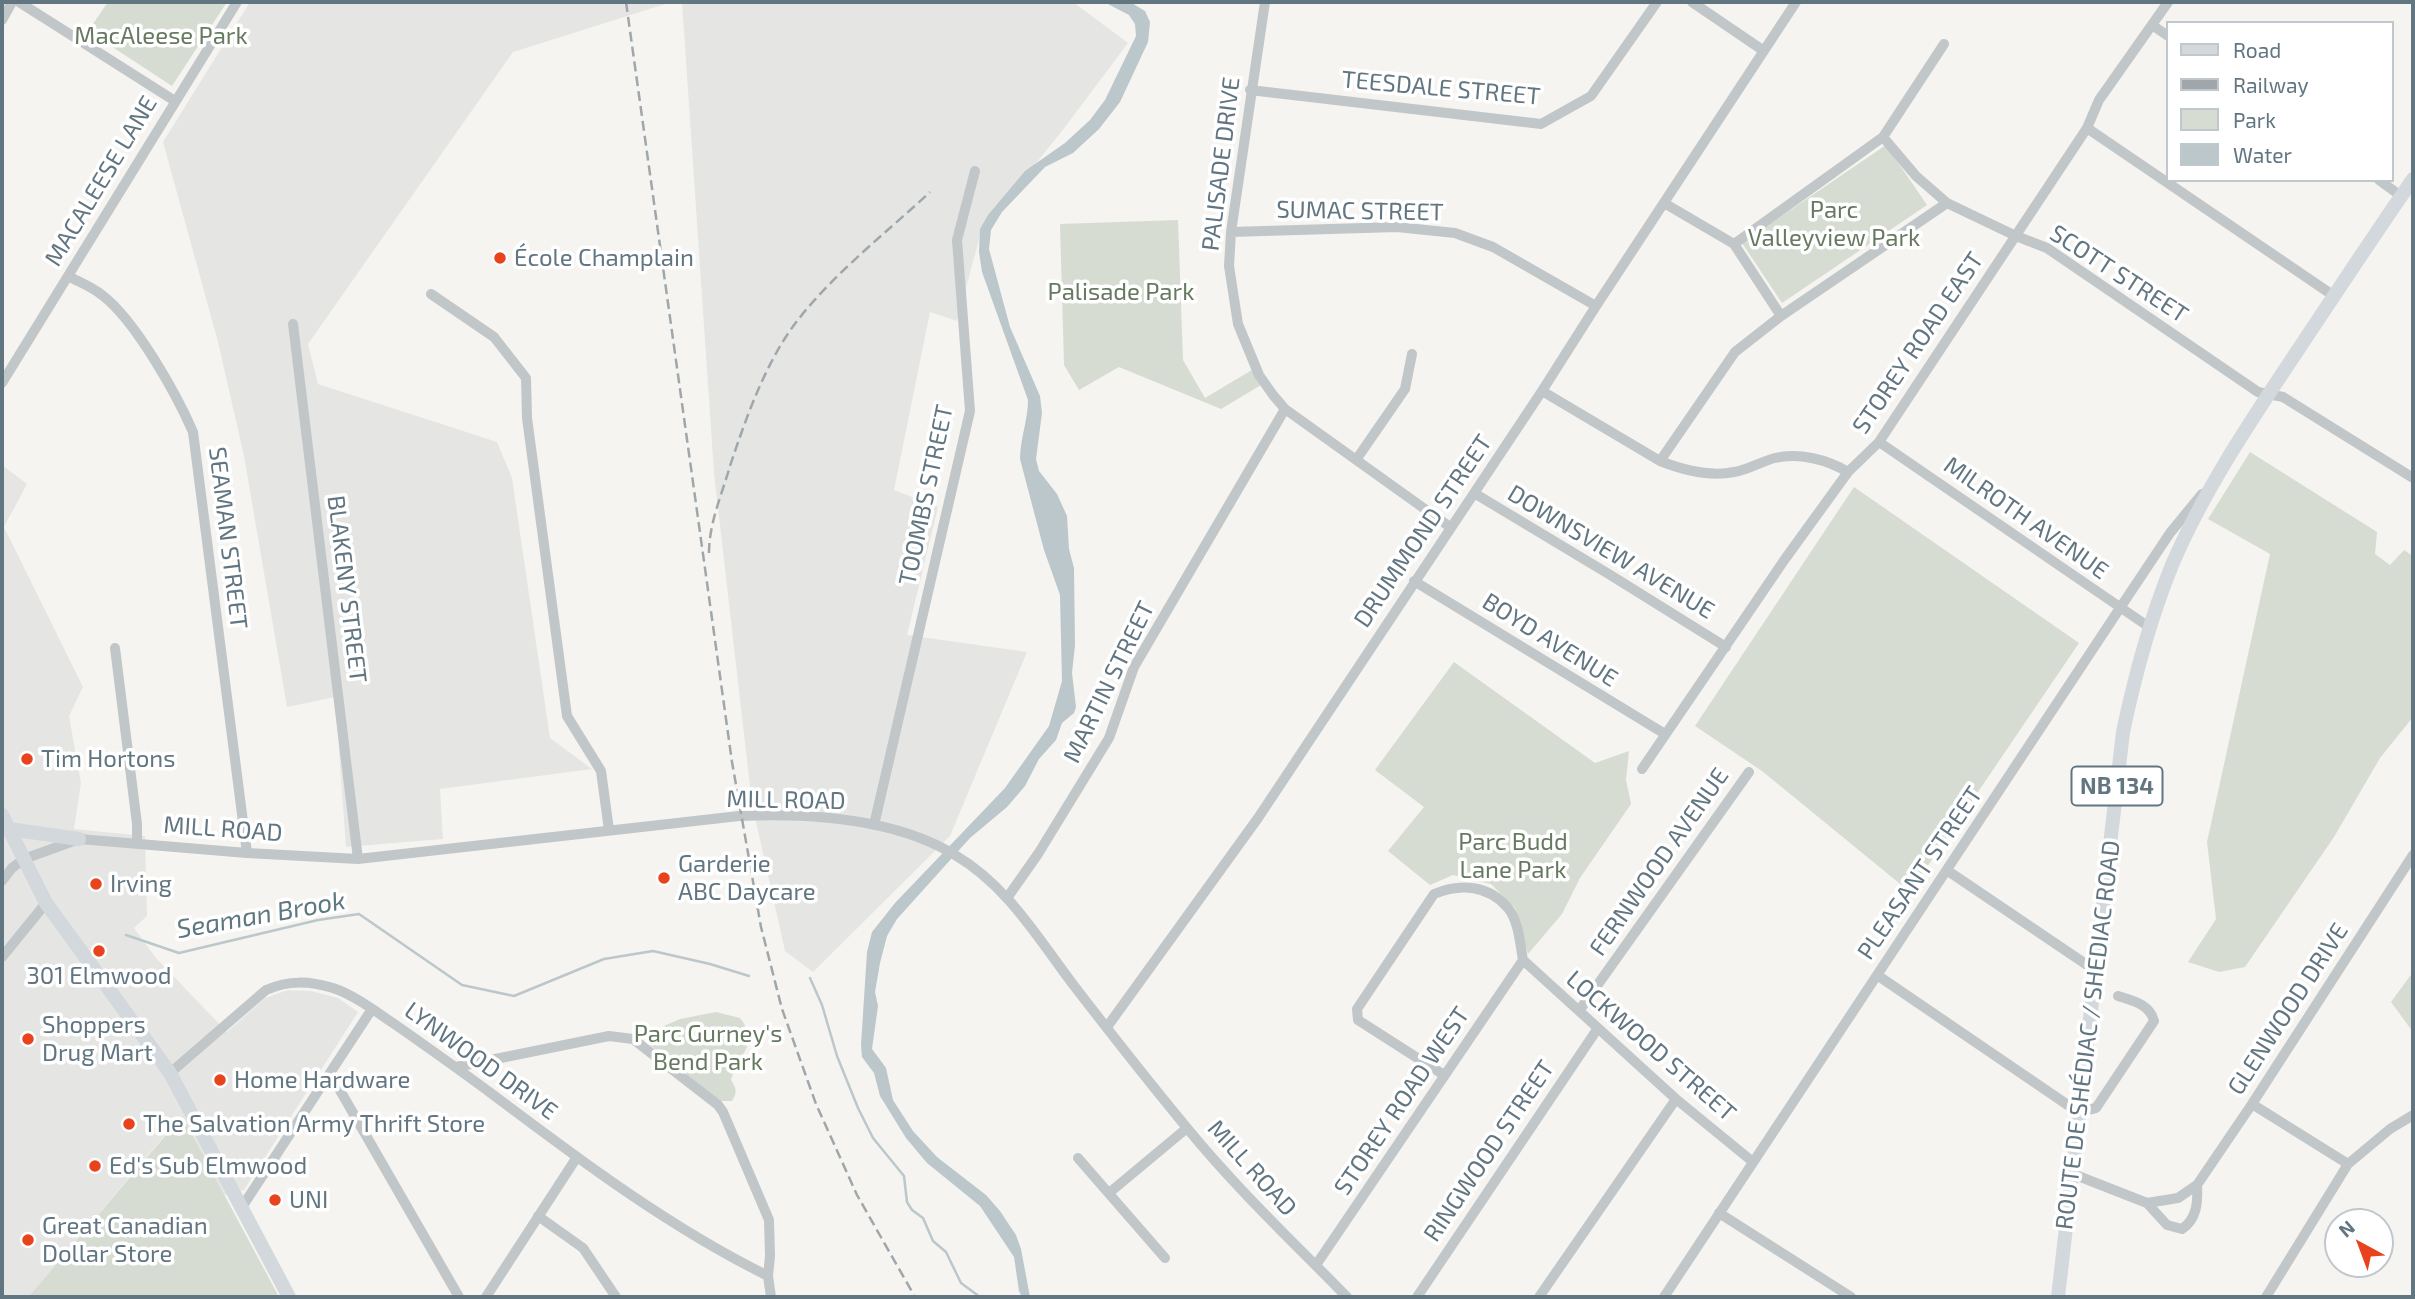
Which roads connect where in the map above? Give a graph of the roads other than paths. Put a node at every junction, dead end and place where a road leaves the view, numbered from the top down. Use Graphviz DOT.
graph roads {
  1 [pos="12,2"];
  2 [pos="19,2"];
  3 [pos="237,2"];
  4 [pos="1265,2"];
  5 [pos="1657,2"];
  6 [pos="1692,2"];
  7 [pos="1796,2"];
  8 [pos="2168,2"];
  9 [pos="2,20"];
  10 [pos="2152,26"];
  11 [pos="2166,35"];
  12 [pos="1944,44"];
  13 [pos="1764,51"];
  14 [pos="1250,90"];
  15 [pos="175,100"];
  16 [pos="2087,128"];
  17 [pos="1883,136"];
  18 [pos="975,171"];
  19 [pos="2413,179"];
  20 [pos="2166,182"];
  21 [pos="2166,182"];
  22 [pos="2382,182"];
  23 [pos="2401,196"];
  24 [pos="1664,202"];
  25 [pos="1947,203"];
  26 [pos="1231,232"];
  27 [pos="2016,236"];
  28 [pos="1734,244"];
  29 [pos="68,276"];
  30 [pos="431,294"];
  31 [pos="2334,296"];
  32 [pos="1595,306"];
  33 [pos="1781,316"];
  34 [pos="293,324"];
  35 [pos="1412,354"];
  36 [pos="2,383"];
  37 [pos="1542,391"];
  38 [pos="2269,393"];
  39 [pos="1285,409"];
  40 [pos="1880,442"];
  41 [pos="1356,460"];
  42 [pos="1660,461"];
  43 [pos="1848,472"];
  44 [pos="2216,476"];
  45 [pos="2413,478"];
  46 [pos="1474,493"];
  47 [pos="1450,527"];
  48 [pos="1414,582"];
  49 [pos="2120,608"];
  50 [pos="2149,627"];
  51 [pos="1726,647"];
  52 [pos="115,648"];
  53 [pos="1665,734"];
  54 [pos="1642,769"];
  55 [pos="1749,772"];
  56 [pos="5,822"];
  57 [pos="874,825"];
  58 [pos="610,830"];
  59 [pos="79,839"];
  60 [pos="137,844"];
  61 [pos="247,853"];
  62 [pos="2413,855"];
  63 [pos="24,859"];
  64 [pos="358,859"];
  65 [pos="1948,871"];
  66 [pos="2,881"];
  67 [pos="1007,898"];
  68 [pos="46,904"];
  69 [pos="2,957"];
  70 [pos="1523,960"];
  71 [pos="2096,971"];
  72 [pos="1877,975"];
  73 [pos="2118,996"];
  74 [pos="372,1009"];
  75 [pos="1579,1011"];
  76 [pos="1107,1027"];
  77 [pos="1598,1028"];
  78 [pos="456,1067"];
  79 [pos="170,1073"];
  80 [pos="330,1073"];
  81 [pos="1444,1075"];
  82 [pos="1676,1099"];
  83 [pos="2252,1104"];
  84 [pos="2078,1112"];
  85 [pos="2413,1115"];
  86 [pos="1187,1128"];
  87 [pos="577,1157"];
  88 [pos="1078,1158"];
  89 [pos="1752,1162"];
  90 [pos="2348,1164"];
  91 [pos="2073,1174"];
  92 [pos="2197,1185"];
  93 [pos="1110,1193"];
  94 [pos="2147,1203"];
  95 [pos="242,1207"];
  96 [pos="1719,1213"];
  97 [pos="538,1216"];
  98 [pos="1165,1258"];
  99 [pos="1316,1265"];
  100 [pos="768,1276"];
  101 [pos="289,1297"];
  102 [pos="459,1297"];
  103 [pos="486,1297"];
  104 [pos="615,1297"];
  105 [pos="771,1297"];
  106 [pos="1347,1297"];
  107 [pos="1417,1297"];
  108 [pos="1539,1297"];
  109 [pos="1664,1297"];
  110 [pos="1851,1297"];
  111 [pos="2058,1297"];
  112 [pos="2266,1297"];
  1 -- 9 [label="street"];
  2 -- 15 [label="street"];
  3 -- 15 [label="street, MACALEESE LANE"];
  4 -- 14 [label="street, PALISADE DRIVE"];
  5 -- 14 [label="street, TEESDALE STREET"];
  6 -- 13 [label="street"];
  7 -- 13 [label="street, DRUMMOND STREET"];
  8 -- 10 [label="street, STOREY ROAD EAST"];
  10 -- 11 [label="street"];
  10 -- 16 [label="street, STOREY ROAD EAST"];
  12 -- 17 [label="street"];
  13 -- 24 [label="street, DRUMMOND STREET"];
  14 -- 26 [label="street, PALISADE DRIVE"];
  15 -- 29 [label="street, MACALEESE LANE"];
  16 -- 21 [label="street"];
  16 -- 27 [label="street, STOREY ROAD EAST"];
  17 -- 25 [label="street, SCOTT STREET"];
  17 -- 28 [label="street"];
  18 -- 57 [label="street, TOOMBS STREET"];
  19 -- 23 [label="main road, ROUTE DE SHÉDIAC / SHEDIAC ROAD / NB 134"];
  20 -- 31 [label="street"];
  22 -- 23 [label="street"];
  23 -- 31 [label="main road, ROUTE DE SHÉDIAC / SHEDIAC ROAD / NB 134"];
  24 -- 28 [label="street"];
  24 -- 32 [label="street, DRUMMOND STREET"];
  25 -- 27 [label="street, SCOTT STREET"];
  25 -- 33 [label="street"];
  26 -- 32 [label="street, SUMAC STREET"];
  26 -- 39 [label="street, PALISADE DRIVE"];
  27 -- 38 [label="street, SCOTT STREET"];
  27 -- 40 [label="street, STOREY ROAD EAST"];
  28 -- 33 [label="street"];
  29 -- 36 [label="street, MACALEESE LANE"];
  29 -- 61 [label="street, SEAMAN STREET"];
  30 -- 58 [label="street"];
  31 -- 38 [label="main road, ROUTE DE SHÉDIAC / SHEDIAC ROAD / NB 134"];
  32 -- 37 [label="street, DRUMMOND STREET"];
  33 -- 42 [label="street"];
  34 -- 64 [label="street, BLAKENY STREET"];
  35 -- 41 [label="street"];
  37 -- 42 [label="street"];
  37 -- 46 [label="street, DRUMMOND STREET"];
  38 -- 44 [label="main road, ROUTE DE SHÉDIAC / SHEDIAC ROAD / NB 134"];
  38 -- 45 [label="street, SCOTT STREET"];
  39 -- 41 [label="street, PALISADE DRIVE"];
  39 -- 67 [label="street, MARTIN STREET"];
  40 -- 43 [label="street, STOREY ROAD EAST"];
  40 -- 49 [label="street, MILROTH AVENUE"];
  41 -- 47 [label="street, PALISADE DRIVE"];
  42 -- 43 [label="street"];
  43 -- 51 [label="street, STOREY ROAD EAST"];
  44 -- 49 [label="street, PLEASANT STREET"];
  44 -- 50 [label="main road, ROUTE DE SHÉDIAC / SHEDIAC ROAD / NB 134"];
  46 -- 47 [label="street, DRUMMOND STREET"];
  46 -- 51 [label="street, DOWNSVIEW AVENUE"];
  47 -- 48 [label="street, DRUMMOND STREET"];
  48 -- 53 [label="street, BOYD AVENUE"];
  48 -- 76 [label="street, DRUMMOND STREET"];
  49 -- 50 [label="street, MILROTH AVENUE"];
  49 -- 65 [label="street, PLEASANT STREET"];
  50 -- 71 [label="main road, ROUTE DE SHÉDIAC / SHEDIAC ROAD / NB 134"];
  51 -- 53 [label="street, STOREY ROAD EAST"];
  52 -- 60 [label="street"];
  53 -- 54 [label="street, STOREY ROAD EAST"];
  55 -- 75 [label="street, FERNWOOD AVENUE"];
  56 -- 59 [label="main road"];
  56 -- 63 [label="main road"];
  57 -- 58 [label="street, MILL ROAD"];
  57 -- 67 [label="street, MILL ROAD"];
  58 -- 64 [label="street, MILL ROAD"];
  59 -- 60 [label="street, MILL ROAD"];
  59 -- 63 [label="street, MILL ROAD"];
  60 -- 61 [label="street, MILL ROAD"];
  61 -- 64 [label="street, MILL ROAD"];
  62 -- 83 [label="street, GLENWOOD DRIVE"];
  63 -- 66 [label="street"];
  63 -- 68 [label="main road"];
  65 -- 71 [label="street"];
  65 -- 72 [label="street, PLEASANT STREET"];
  67 -- 76 [label="street, MILL ROAD"];
  68 -- 69 [label="street"];
  68 -- 79 [label="main road"];
  70 -- 75 [label="street, LOCKWOOD STREET"];
  70 -- 81 [label="street, STOREY ROAD WEST"];
  70 -- 81 [label="street"];
  71 -- 84 [label="main road, ROUTE DE SHÉDIAC / SHEDIAC ROAD / NB 134"];
  72 -- 84 [label="street"];
  72 -- 89 [label="street, PLEASANT STREET"];
  73 -- 84 [label="street"];
  74 -- 78 [label="street, LYNWOOD DRIVE"];
  74 -- 79 [label="street, LYNWOOD DRIVE"];
  74 -- 80 [label="street"];
  75 -- 77 [label="street, LOCKWOOD STREET"];
  76 -- 86 [label="street, MILL ROAD"];
  77 -- 82 [label="street, LOCKWOOD STREET"];
  77 -- 107 [label="street, RINGWOOD STREET"];
  78 -- 87 [label="street, LYNWOOD DRIVE"];
  78 -- 100 [label="street"];
  79 -- 95 [label="main road"];
  80 -- 95 [label="street"];
  80 -- 102 [label="street"];
  81 -- 99 [label="street, STOREY ROAD WEST"];
  82 -- 89 [label="street, LOCKWOOD STREET"];
  82 -- 108 [label="street"];
  83 -- 90 [label="street"];
  83 -- 92 [label="street, GLENWOOD DRIVE"];
  84 -- 91 [label="main road, ROUTE DE SHÉDIAC / SHEDIAC ROAD / NB 134"];
  85 -- 90 [label="street"];
  86 -- 93 [label="street"];
  86 -- 99 [label="street, MILL ROAD"];
  87 -- 97 [label="street"];
  87 -- 100 [label="street, LYNWOOD DRIVE"];
  88 -- 93 [label="street"];
  89 -- 96 [label="street, PLEASANT STREET"];
  90 -- 112 [label="street"];
  91 -- 94 [label="street, GLENWOOD DRIVE"];
  91 -- 111 [label="main road, ROUTE DE SHÉDIAC / SHEDIAC ROAD / NB 134"];
  92 -- 94 [label="street"];
  92 -- 94 [label="street, GLENWOOD DRIVE"];
  93 -- 98 [label="street"];
  95 -- 101 [label="main road"];
  96 -- 109 [label="street, PLEASANT STREET"];
  96 -- 110 [label="street"];
  97 -- 103 [label="street"];
  97 -- 104 [label="street"];
  99 -- 106 [label="street, MILL ROAD"];
  100 -- 105 [label="street"];
}
